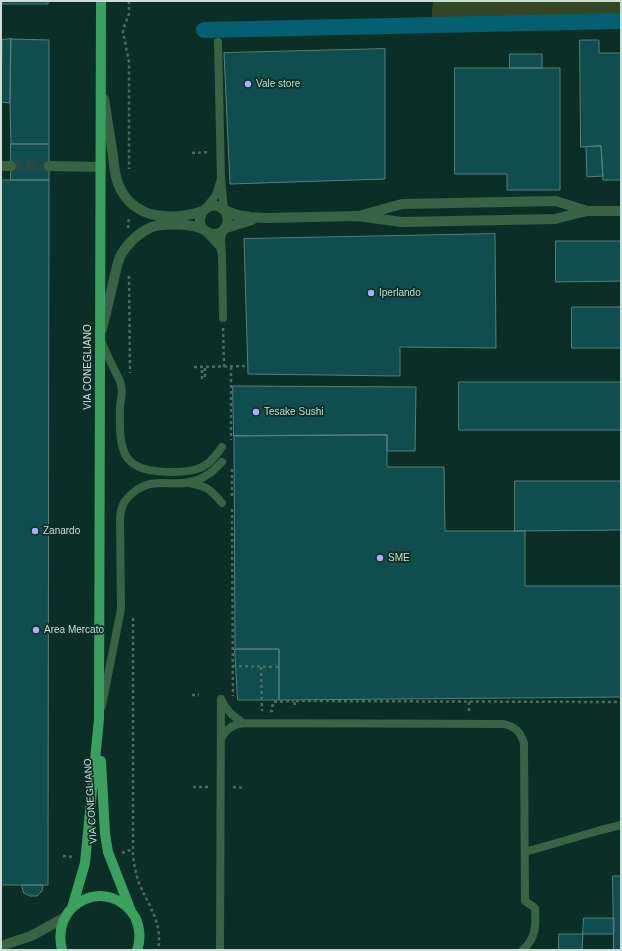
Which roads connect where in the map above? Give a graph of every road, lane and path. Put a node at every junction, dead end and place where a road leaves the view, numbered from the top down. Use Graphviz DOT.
graph roads {
  1 [pos="102,1"];
  2 [pos="128,1"];
  3 [pos="218,42"];
  4 [pos="101,81"];
  5 [pos="213,152"];
  6 [pos="192,153"];
  7 [pos="49,166"];
  8 [pos="101,167"];
  9 [pos="129,174"];
  10 [pos="221,179"];
  11 [pos="205,210"];
  12 [pos="224,210"];
  13 [pos="129,211"];
  14 [pos="587,211"];
  15 [pos="621,211"];
  16 [pos="356,216"];
  17 [pos="268,218"];
  18 [pos="224,229"];
  19 [pos="204,230"];
  20 [pos="128,234"];
  21 [pos="222,255"];
  22 [pos="129,270"];
  23 [pos="223,318"];
  24 [pos="100,339"];
  25 [pos="248,366"];
  26 [pos="194,367"];
  27 [pos="205,367"];
  28 [pos="224,367"];
  29 [pos="231,367"];
  30 [pos="202,370"];
  31 [pos="130,380"];
  32 [pos="222,446"];
  33 [pos="231,446"];
  34 [pos="232,461"];
  35 [pos="222,462"];
  36 [pos="187,483"];
  37 [pos="232,501"];
  38 [pos="222,503"];
  39 [pos="232,509"];
  40 [pos="132,616"];
  41 [pos="233,666"];
  42 [pos="261,666"];
  43 [pos="278,667"];
  44 [pos="192,695"];
  45 [pos="199,696"];
  46 [pos="469,702"];
  47 [pos="621,702"];
  48 [pos="234,703"];
  49 [pos="256,711"];
  50 [pos="262,711"];
  51 [pos="470,717"];
  52 [pos="99,719"];
  53 [pos="243,723"];
  54 [pos="99,732"];
  55 [pos="221,739"];
  56 [pos="192,787"];
  57 [pos="211,787"];
  58 [pos="228,787"];
  59 [pos="244,788"];
  60 [pos="621,825"];
  61 [pos="133,849"];
  62 [pos="525,852"];
  63 [pos="116,855"];
  64 [pos="63,856"];
  65 [pos="78,857"];
  66 [pos="72,908"];
  67 [pos="130,911"];
  68 [pos="64,918"];
  69 [pos="1,946"];
  70 [pos="62,950"];
  71 [pos="137,950"];
  72 [pos="158,950"];
  73 [pos="220,950"];
  74 [pos="523,950"];
  1 -- 4 [label="main road, VIA CONEGLIANO"];
  2 -- 9 [label="path"];
  3 -- 10 [label="lane"];
  4 -- 8 [label="main road, VIA CONEGLIANO"];
  4 -- 11 [label="street"];
  5 -- 6 [label="path"];
  7 -- 8 [label="street"];
  8 -- 24 [label="main road, VIA CONEGLIANO"];
  10 -- 11 [label="lane"];
  10 -- 12 [label="lane"];
  11 -- 12 [label="street"];
  11 -- 19 [label="street"];
  12 -- 17 [label="street"];
  12 -- 18 [label="street"];
  13 -- 20 [label="path"];
  14 -- 15 [label="street"];
  14 -- 16 [label="street"];
  14 -- 16 [label="street"];
  16 -- 17 [label="street"];
  17 -- 18 [label="street"];
  18 -- 19 [label="street"];
  18 -- 21 [label="lane"];
  19 -- 21 [label="lane"];
  19 -- 24 [label="street"];
  21 -- 23 [label="lane"];
  22 -- 31 [label="path"];
  23 -- 28 [label="path"];
  24 -- 32 [label="lane"];
  24 -- 52 [label="main road, VIA CONEGLIANO"];
  25 -- 29 [label="path"];
  26 -- 27 [label="path"];
  27 -- 28 [label="path"];
  27 -- 30 [label="path"];
  28 -- 29 [label="path"];
  29 -- 33 [label="path"];
  34 -- 37 [label="path"];
  35 -- 36 [label="lane"];
  36 -- 38 [label="lane"];
  36 -- 52 [label="lane"];
  39 -- 41 [label="path"];
  40 -- 61 [label="path"];
  41 -- 42 [label="path"];
  41 -- 48 [label="path"];
  42 -- 43 [label="path"];
  42 -- 50 [label="path"];
  44 -- 45 [label="path"];
  46 -- 47 [label="path"];
  46 -- 50 [label="path"];
  46 -- 51 [label="path"];
  49 -- 50 [label="path"];
  52 -- 54 [label="main road, VIA CONEGLIANO"];
  53 -- 55 [label="lane"];
  53 -- 55 [label="lane"];
  53 -- 62 [label="lane"];
  54 -- 66 [label="main road, VIA CONEGLIANO"];
  54 -- 67 [label="main road, VIA CONEGLIANO"];
  55 -- 73 [label="lane"];
  56 -- 57 [label="path"];
  58 -- 59 [label="path"];
  60 -- 62 [label="lane"];
  61 -- 63 [label="path"];
  61 -- 72 [label="path"];
  62 -- 74 [label="lane"];
  64 -- 65 [label="path"];
  66 -- 67 [label="main road"];
  66 -- 68 [label="main road"];
  67 -- 71 [label="main road, VIA CONEGLIANO"];
  68 -- 69 [label="street"];
  68 -- 70 [label="main road"];
}
